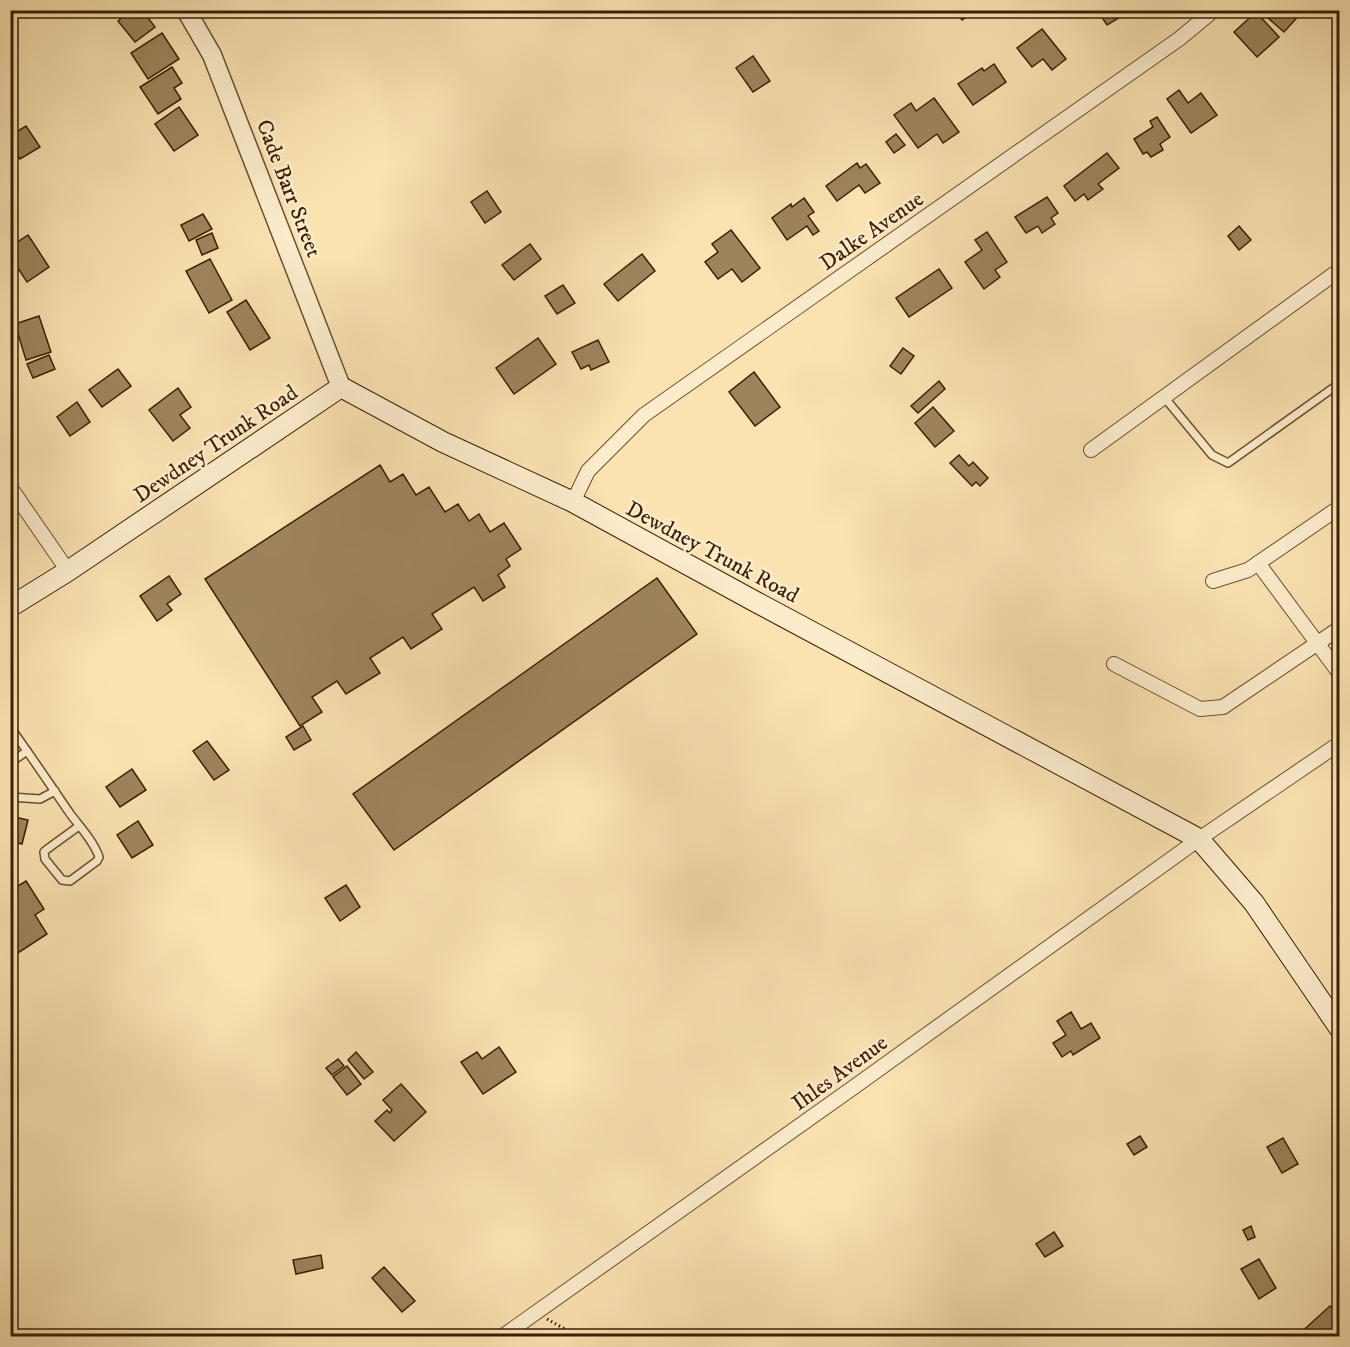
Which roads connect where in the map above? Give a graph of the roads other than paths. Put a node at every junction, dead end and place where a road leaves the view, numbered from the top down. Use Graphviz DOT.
graph roads {
  1 [pos="186,10"];
  2 [pos="1214,10"];
  3 [pos="1340,273"];
  4 [pos="1340,383"];
  5 [pos="341,387"];
  6 [pos="1164,397"];
  7 [pos="1091,450"];
  8 [pos="10,487"];
  9 [pos="573,502"];
  10 [pos="1340,507"];
  11 [pos="1258,563"];
  12 [pos="68,571"];
  13 [pos="1213,581"];
  14 [pos="10,607"];
  15 [pos="1340,628"];
  16 [pos="1317,643"];
  17 [pos="1114,664"];
  18 [pos="1340,674"];
  19 [pos="10,727"];
  20 [pos="1340,743"];
  21 [pos="27,751"];
  22 [pos="10,763"];
  23 [pos="55,791"];
  24 [pos="10,797"];
  25 [pos="79,826"];
  26 [pos="1199,839"];
  27 [pos="1340,1029"];
  28 [pos="503,1336"];
  1 -- 5 [label="street, Cade Barr Street"];
  2 -- 9 [label="street, Dalke Avenue"];
  3 -- 6 [label="street"];
  4 -- 6 [label="lane"];
  5 -- 9 [label="main road, Dewdney Trunk Road"];
  5 -- 12 [label="main road, Dewdney Trunk Road"];
  6 -- 7 [label="street"];
  8 -- 12 [label="street"];
  9 -- 26 [label="main road, Dewdney Trunk Road"];
  10 -- 11 [label="street"];
  11 -- 13 [label="street"];
  11 -- 16 [label="street"];
  12 -- 14 [label="main road, Dewdney Trunk Road"];
  15 -- 16 [label="street"];
  16 -- 17 [label="street"];
  16 -- 18 [label="street"];
  19 -- 21 [label="lane"];
  20 -- 26 [label="street, Ihles Avenue"];
  21 -- 22 [label="lane"];
  21 -- 23 [label="lane"];
  23 -- 24 [label="lane"];
  23 -- 25 [label="lane"];
  25 -- 25 [label="lane"];
  26 -- 27 [label="main road, Dewdney Trunk Road"];
  26 -- 28 [label="street, Ihles Avenue"];
}
